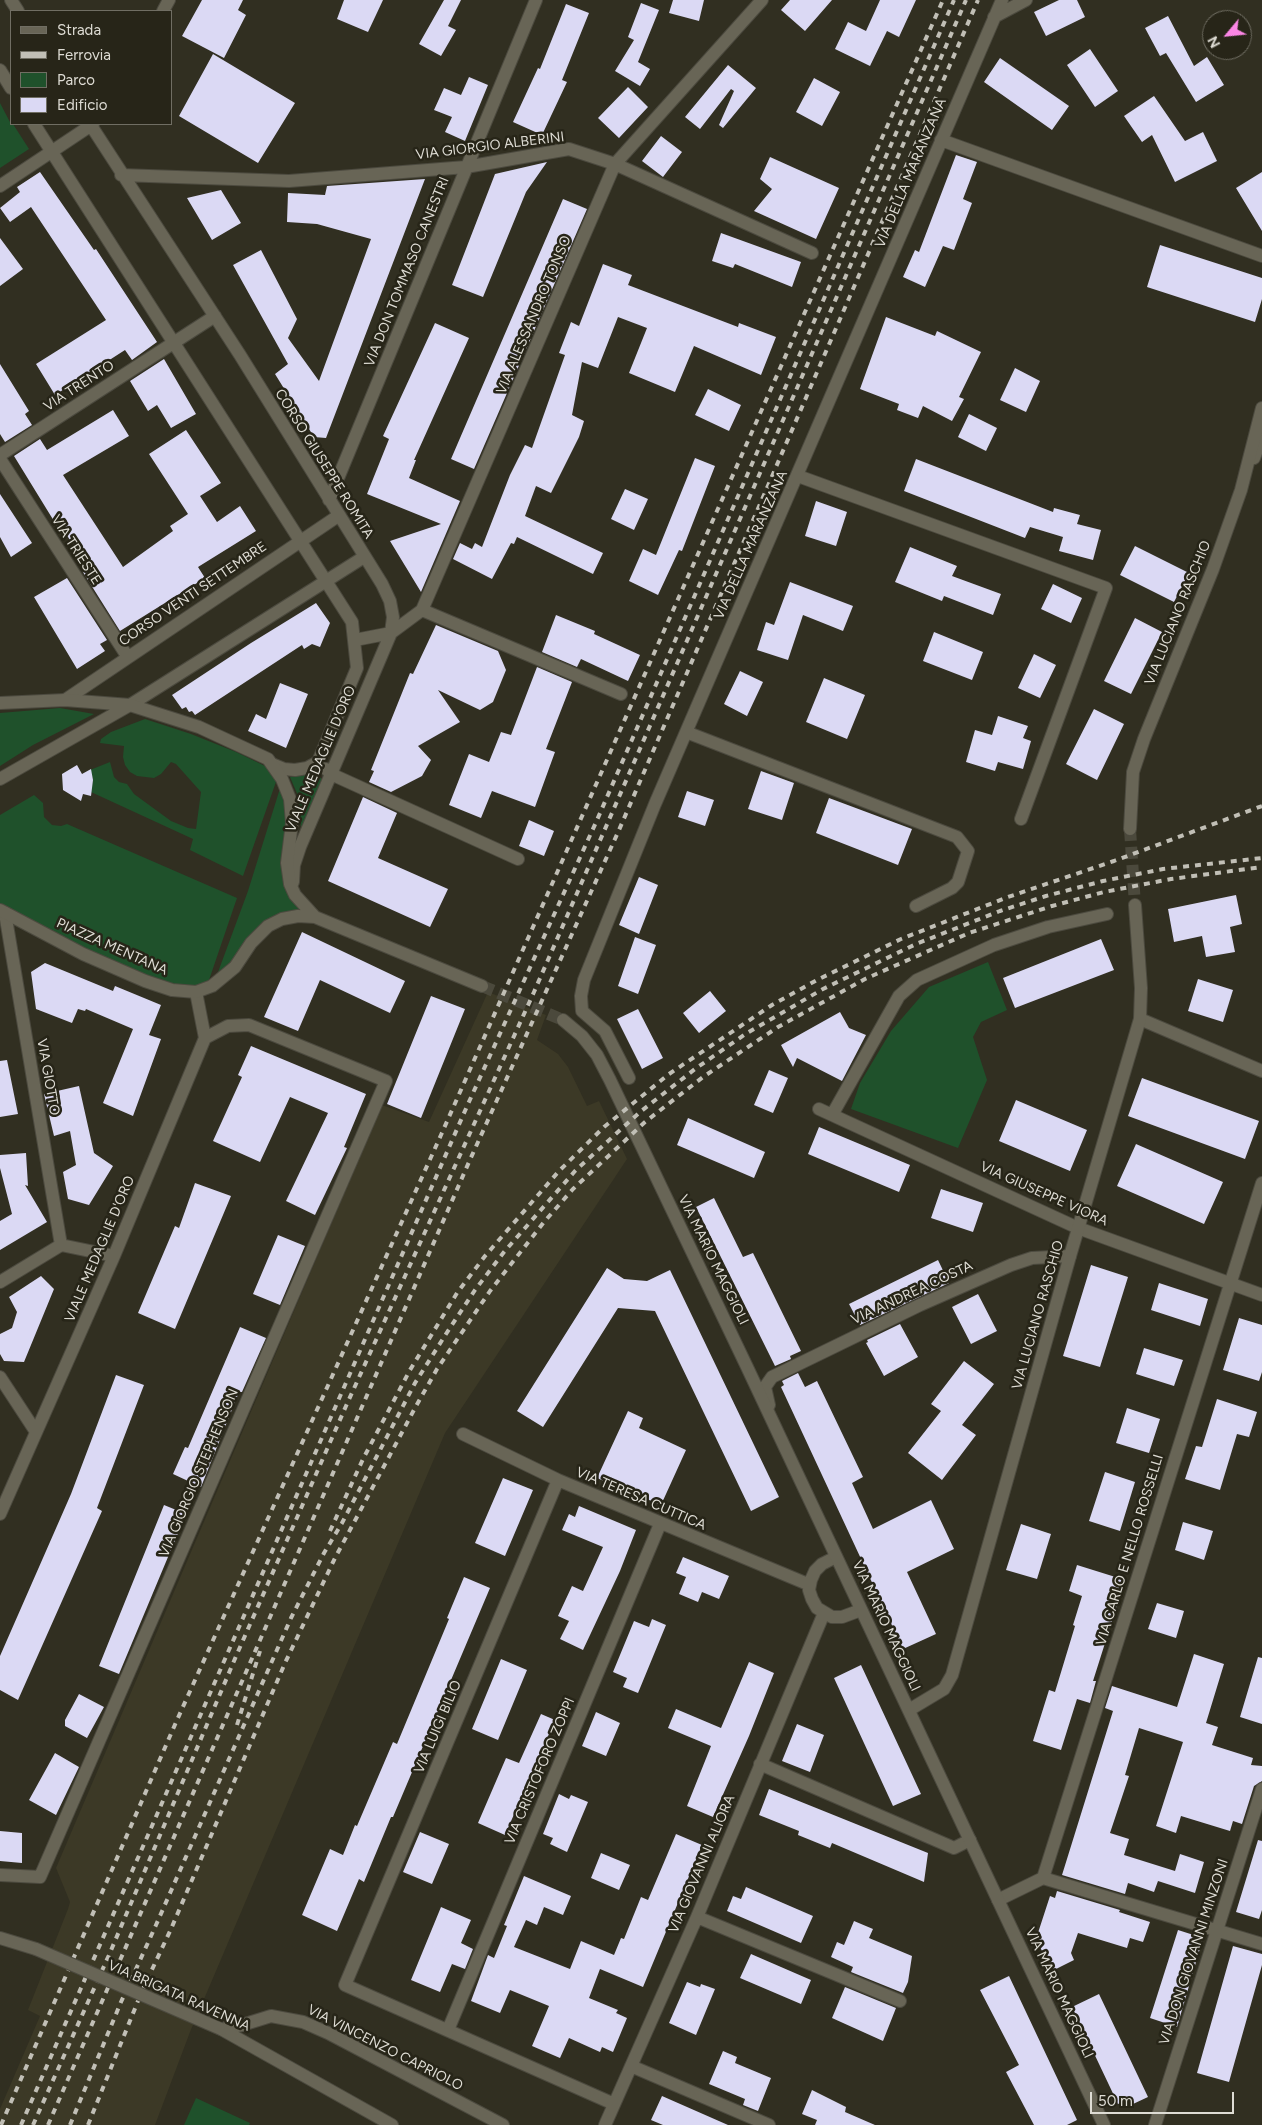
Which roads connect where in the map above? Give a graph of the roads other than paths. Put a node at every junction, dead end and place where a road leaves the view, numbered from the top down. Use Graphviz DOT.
graph roads {
  1 [pos="536,0"];
  2 [pos="752,0"];
  3 [pos="762,0"];
  4 [pos="1002,0"];
  5 [pos="1026,0"];
  6 [pos="994,17"];
  7 [pos="744,20"];
  8 [pos="0,70"];
  9 [pos="10,86"];
  10 [pos="35,125"];
  11 [pos="92,125"];
  12 [pos="941,140"];
  13 [pos="51,151"];
  14 [pos="615,164"];
  15 [pos="466,167"];
  16 [pos="121,175"];
  17 [pos="0,186"];
  18 [pos="812,253"];
  19 [pos="1262,256"];
  20 [pos="215,316"];
  21 [pos="174,342"];
  22 [pos="1262,408"];
  23 [pos="1262,437"];
  24 [pos="0,454"];
  25 [pos="0,459"];
  26 [pos="798,476"];
  27 [pos="1241,490"];
  28 [pos="329,500"];
  29 [pos="338,516"];
  30 [pos="300,541"];
  31 [pos="364,556"];
  32 [pos="326,580"];
  33 [pos="422,610"];
  34 [pos="391,633"];
  35 [pos="355,640"];
  36 [pos="127,656"];
  37 [pos="621,694"];
  38 [pos="64,700"];
  39 [pos="0,703"];
  40 [pos="130,705"];
  41 [pos="686,732"];
  42 [pos="318,762"];
  43 [pos="272,764"];
  44 [pos="331,774"];
  45 [pos="0,780"];
  46 [pos="1021,820"];
  47 [pos="1130,829"];
  48 [pos="518,859"];
  49 [pos="298,899"];
  50 [pos="1135,905"];
  51 [pos="916,906"];
  52 [pos="2,912"];
  53 [pos="1107,914"];
  54 [pos="315,917"];
  55 [pos="482,986"];
  56 [pos="196,992"];
  57 [pos="1140,1019"];
  58 [pos="563,1020"];
  59 [pos="205,1038"];
  60 [pos="1262,1071"];
  61 [pos="629,1078"];
  62 [pos="819,1109"];
  63 [pos="832,1115"];
  64 [pos="1262,1183"];
  65 [pos="1078,1228"];
  66 [pos="61,1245"];
  67 [pos="114,1256"];
  68 [pos="1070,1256"];
  69 [pos="0,1282"];
  70 [pos="1230,1282"];
  71 [pos="1262,1295"];
  72 [pos="0,1377"];
  73 [pos="36,1432"];
  74 [pos="778,1433"];
  75 [pos="463,1434"];
  76 [pos="558,1480"];
  77 [pos="0,1514"];
  78 [pos="660,1524"];
  79 [pos="836,1557"];
  80 [pos="810,1585"];
  81 [pos="861,1610"];
  82 [pos="824,1613"];
  83 [pos="909,1710"];
  84 [pos="760,1764"];
  85 [pos="1262,1789"];
  86 [pos="970,1840"];
  87 [pos="0,1875"];
  88 [pos="1044,1878"];
  89 [pos="998,1900"];
  90 [pos="697,1917"];
  91 [pos="1218,1929"];
  92 [pos="0,1938"];
  93 [pos="1262,1944"];
  94 [pos="900,2001"];
  95 [pos="221,2029"];
  96 [pos="448,2030"];
  97 [pos="631,2066"];
  98 [pos="614,2104"];
  99 [pos="392,2125"];
  100 [pos="504,2125"];
  101 [pos="605,2125"];
  102 [pos="769,2125"];
  103 [pos="1104,2125"];
  104 [pos="1155,2125"];
  1 -- 15 [label="street, VIA DON TOMMASO CANESTRI"];
  2 -- 7 [label="street"];
  3 -- 7 [label="street, VIA ALESSANDRO TONSO"];
  4 -- 6 [label="street, VIA DELLA MARANZANA"];
  5 -- 6 [label="street"];
  6 -- 12 [label="street, VIA DELLA MARANZANA"];
  7 -- 14 [label="street, VIA ALESSANDRO TONSO"];
  8 -- 9 [label="street"];
  10 -- 13 [label="street"];
  11 -- 13 [label="street, CORSO GIUSEPPE ROMITA"];
  11 -- 16 [label="street, CORSO GIUSEPPE ROMITA"];
  12 -- 19 [label="street"];
  12 -- 26 [label="street, VIA DELLA MARANZANA"];
  13 -- 17 [label="street, CORSO GIUSEPPE ROMITA"];
  13 -- 21 [label="street"];
  14 -- 15 [label="street, VIA GIORGIO ALBERINI"];
  14 -- 18 [label="street, VIA GIORGIO ALBERINI"];
  14 -- 33 [label="street, VIA ALESSANDRO TONSO"];
  15 -- 16 [label="street, VIA GIORGIO ALBERINI"];
  15 -- 28 [label="street, VIA DON TOMMASO CANESTRI"];
  16 -- 20 [label="street, CORSO GIUSEPPE ROMITA"];
  20 -- 21 [label="street"];
  20 -- 28 [label="street, CORSO GIUSEPPE ROMITA"];
  21 -- 24 [label="street, VIA TRENTO"];
  21 -- 30 [label="street"];
  22 -- 27 [label="street, VIA LUCIANO RASCHIO"];
  23 -- 27 [label="street"];
  25 -- 36 [label="street, VIA TRIESTE"];
  26 -- 41 [label="street, VIA DELLA MARANZANA"];
  26 -- 46 [label="street"];
  27 -- 47 [label="street, VIA LUCIANO RASCHIO"];
  28 -- 29 [label="street, CORSO GIUSEPPE ROMITA"];
  29 -- 30 [label="street, CORSO VENTI SETTEMBRE"];
  29 -- 31 [label="street, CORSO GIUSEPPE ROMITA"];
  30 -- 32 [label="street"];
  30 -- 36 [label="street, CORSO VENTI SETTEMBRE"];
  31 -- 32 [label="street"];
  31 -- 34 [label="street, CORSO GIUSEPPE ROMITA"];
  32 -- 35 [label="street"];
  32 -- 40 [label="street"];
  33 -- 34 [label="street"];
  33 -- 37 [label="street"];
  34 -- 35 [label="street"];
  34 -- 44 [label="street, VIALE MEDAGLIE D'ORO"];
  35 -- 42 [label="street, VIALE MEDAGLIE D'ORO"];
  36 -- 38 [label="street, CORSO VENTI SETTEMBRE"];
  38 -- 39 [label="street"];
  38 -- 40 [label="street"];
  40 -- 43 [label="street"];
  40 -- 45 [label="street"];
  41 -- 51 [label="street"];
  41 -- 61 [label="street, VIA DELLA MARANZANA"];
  42 -- 43 [label="street, VIALE MEDAGLIE D'ORO"];
  42 -- 44 [label="street"];
  43 -- 49 [label="street"];
  44 -- 48 [label="street"];
  44 -- 49 [label="street, VIALE MEDAGLIE D'ORO"];
  49 -- 54 [label="street"];
  50 -- 57 [label="street, VIA LUCIANO RASCHIO"];
  52 -- 56 [label="street, PIAZZA MENTANA"];
  52 -- 66 [label="street, VIA GIOTTO"];
  53 -- 63 [label="street"];
  54 -- 55 [label="street"];
  54 -- 56 [label="street"];
  56 -- 59 [label="street"];
  57 -- 60 [label="street"];
  57 -- 65 [label="street, VIA LUCIANO RASCHIO"];
  58 -- 74 [label="street, VIA MARIO MAGGIOLI"];
  59 -- 67 [label="street, VIALE MEDAGLIE D'ORO"];
  59 -- 87 [label="street, VIA GIORGIO STEPHENSON"];
  62 -- 63 [label="street, VIA GIUSEPPE VIORA"];
  63 -- 65 [label="street, VIA GIUSEPPE VIORA"];
  64 -- 70 [label="street, VIA CARLO E NELLO ROSSELLI"];
  65 -- 68 [label="street, VIA LUCIANO RASCHIO"];
  65 -- 70 [label="street, VIA GIUSEPPE VIORA"];
  66 -- 67 [label="street"];
  66 -- 69 [label="street"];
  67 -- 73 [label="street, VIALE MEDAGLIE D'ORO"];
  68 -- 74 [label="street, VIA ANDREA COSTA"];
  68 -- 83 [label="street, VIA LUCIANO RASCHIO"];
  70 -- 71 [label="street, VIA GIUSEPPE VIORA"];
  70 -- 88 [label="street, VIA CARLO E NELLO ROSSELLI"];
  72 -- 73 [label="street"];
  73 -- 77 [label="street, VIALE MEDAGLIE D'ORO"];
  74 -- 79 [label="street, VIA MARIO MAGGIOLI"];
  75 -- 76 [label="street, VIA TERESA CUTTICA"];
  76 -- 78 [label="street, VIA TERESA CUTTICA"];
  76 -- 96 [label="street, VIA LUIGI BILIO"];
  78 -- 80 [label="street, VIA TERESA CUTTICA"];
  78 -- 96 [label="street, VIA CRISTOFORO ZOPPI"];
  79 -- 80 [label="street"];
  79 -- 81 [label="street, VIA MARIO MAGGIOLI"];
  80 -- 82 [label="street"];
  81 -- 82 [label="street"];
  81 -- 83 [label="street, VIA MARIO MAGGIOLI"];
  82 -- 84 [label="street, VIA GIOVANNI ALIORA"];
  83 -- 86 [label="street, VIA MARIO MAGGIOLI"];
  84 -- 86 [label="street"];
  84 -- 90 [label="street, VIA GIOVANNI ALIORA"];
  85 -- 91 [label="street, VIA DON GIOVANNI MINZONI"];
  86 -- 89 [label="street, VIA MARIO MAGGIOLI"];
  88 -- 89 [label="street"];
  88 -- 91 [label="street"];
  89 -- 103 [label="street, VIA MARIO MAGGIOLI"];
  90 -- 94 [label="street"];
  90 -- 97 [label="street, VIA GIOVANNI ALIORA"];
  91 -- 93 [label="street"];
  91 -- 104 [label="street, VIA DON GIOVANNI MINZONI"];
  92 -- 95 [label="street, VIA BRIGATA RAVENNA, bridge"];
  95 -- 99 [label="street, VIA BRIGATA RAVENNA"];
  95 -- 100 [label="street, VIA VINCENZO CAPRIOLO"];
  96 -- 98 [label="street"];
  97 -- 98 [label="street, VIA GIOVANNI ALIORA"];
  97 -- 102 [label="street"];
  98 -- 101 [label="street, VIA GIOVANNI ALIORA"];
}
